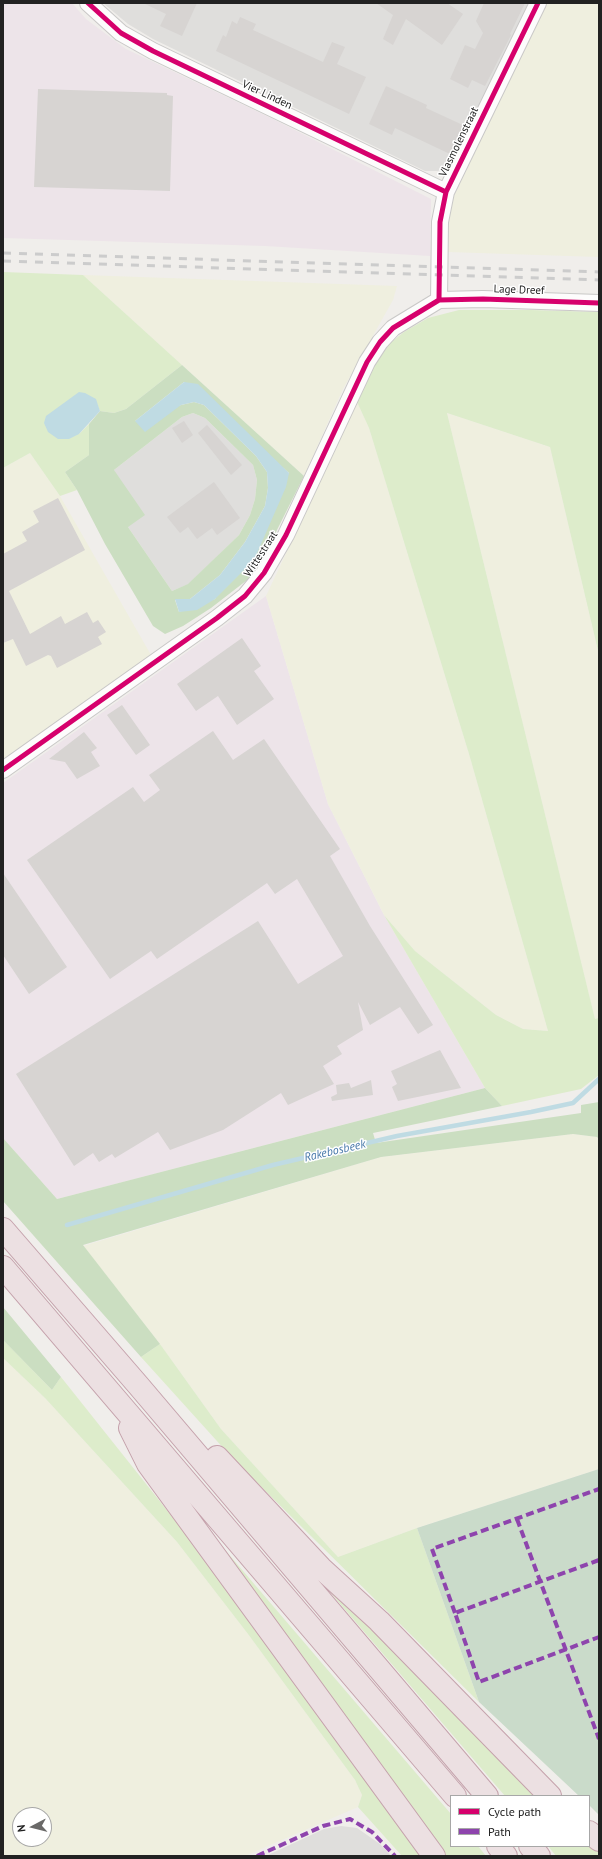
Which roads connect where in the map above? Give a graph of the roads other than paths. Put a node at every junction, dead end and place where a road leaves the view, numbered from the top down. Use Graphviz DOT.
graph roads {
  1 [pos="88,3"];
  2 [pos="538,3"];
  3 [pos="446,192"];
  4 [pos="439,300"];
  5 [pos="599,303"];
  6 [pos="3,770"];
  7 [pos="3,1229"];
  8 [pos="3,1267"];
  9 [pos="138,1385"];
  10 [pos="115,1396"];
  11 [pos="454,1795"];
  12 [pos="486,1795"];
  13 [pos="549,1795"];
  14 [pos="590,1833"];
  15 [pos="599,1840"];
  16 [pos="499,1847"];
  17 [pos="531,1847"];
  18 [pos="434,1856"];
  19 [pos="506,1856"];
  20 [pos="538,1856"];
  1 -- 3 [label="street, Vier Linden"];
  2 -- 3 [label="street, Vlasmolenstraat"];
  3 -- 4 [label="street, Vlasmolenstraat"];
  4 -- 5 [label="street, Lage Dreef"];
  4 -- 6 [label="street, Wittestraat"];
  7 -- 9 [label="highway"];
  8 -- 10 [label="highway"];
  9 -- 12 [label="highway"];
  9 -- 13 [label="highway"];
  10 -- 11 [label="highway"];
  10 -- 18 [label="highway"];
  14 -- 15 [label="highway"];
  16 -- 19 [label="highway"];
  17 -- 20 [label="highway"];
}
